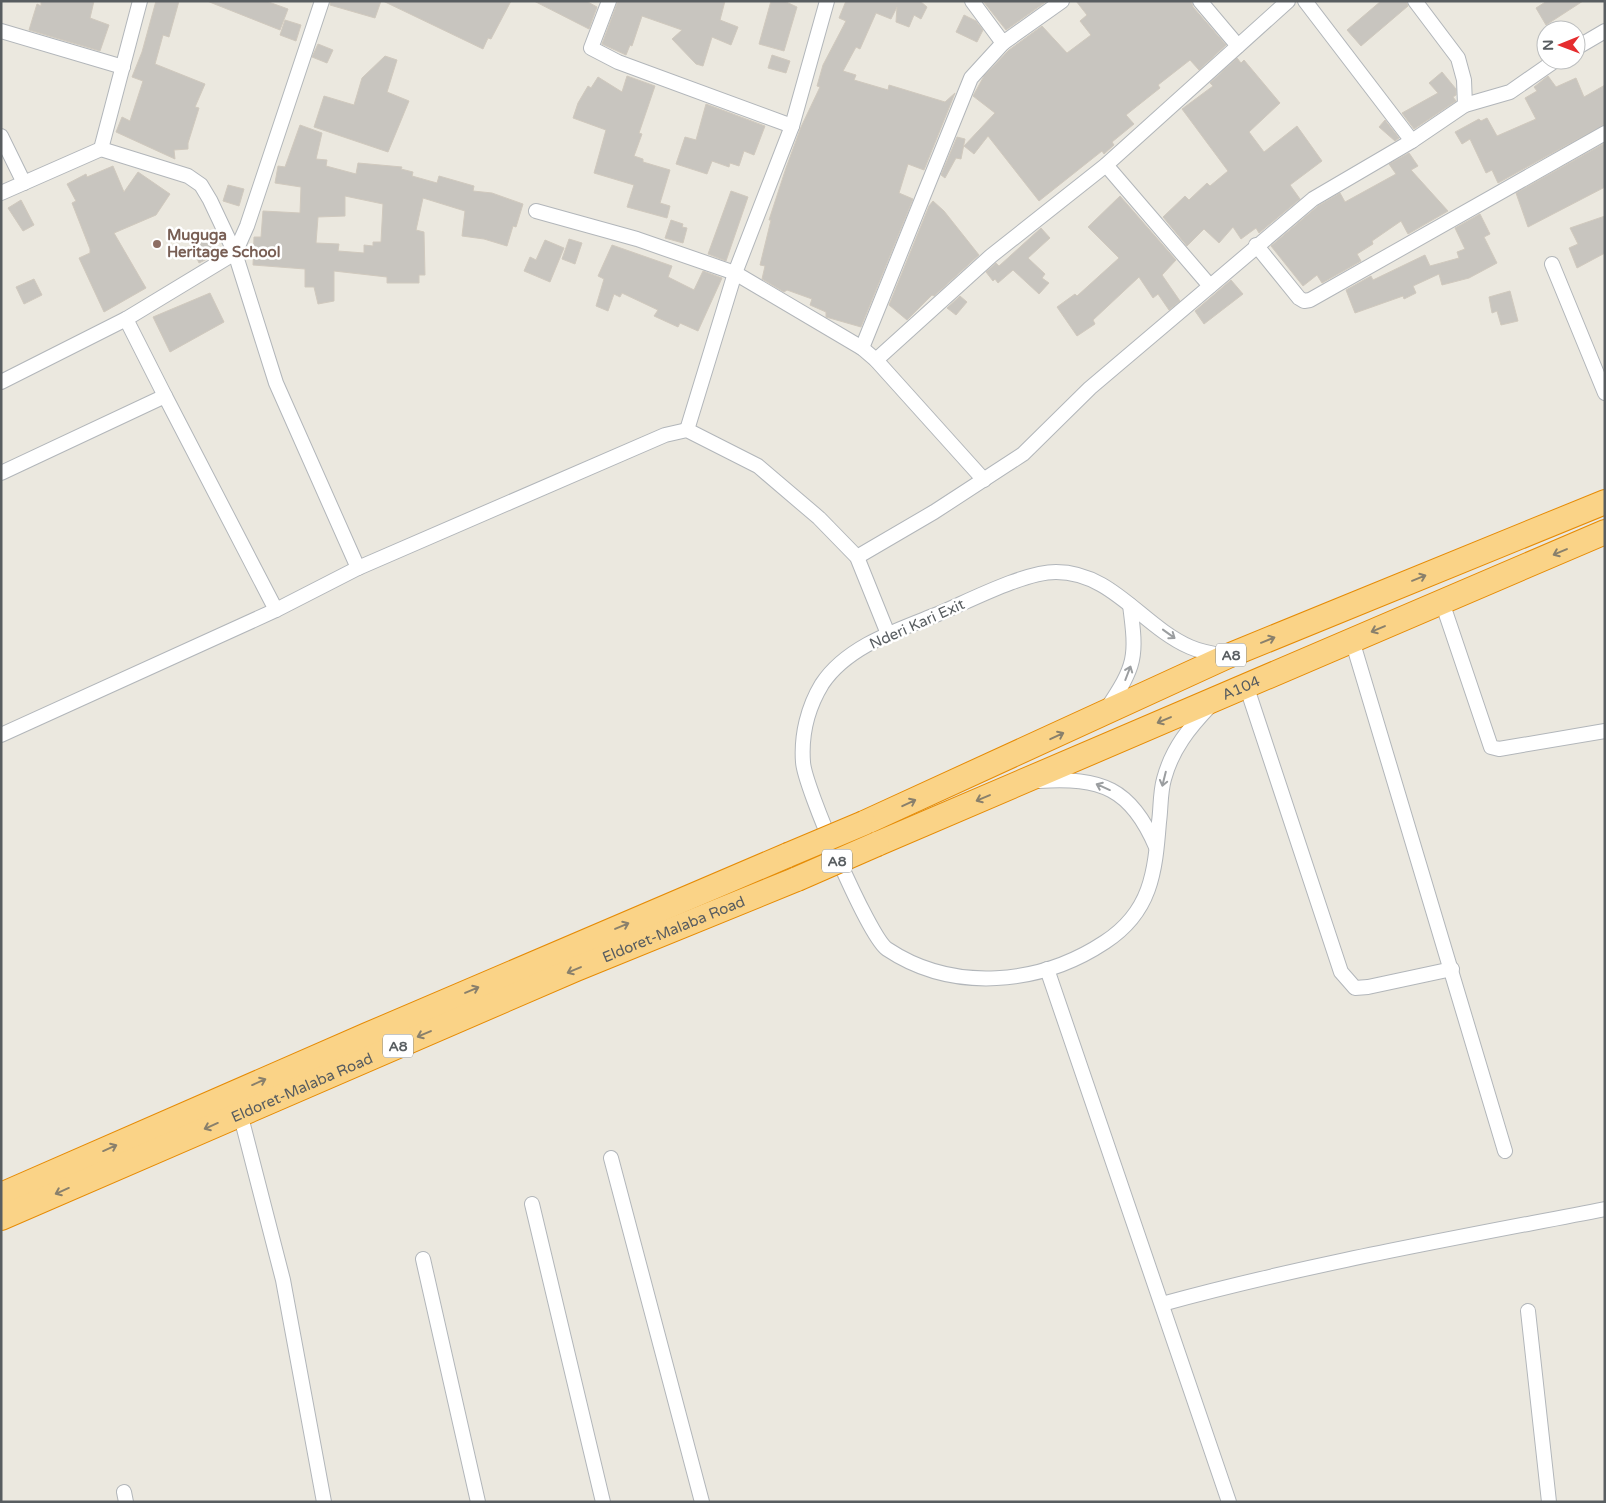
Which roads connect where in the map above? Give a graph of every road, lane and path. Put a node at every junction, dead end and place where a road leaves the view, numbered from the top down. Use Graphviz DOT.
graph roads {
  1 [pos="140,1"];
  2 [pos="322,1"];
  3 [pos="609,1"];
  4 [pos="827,1"];
  5 [pos="972,1"];
  6 [pos="1062,1"];
  7 [pos="1200,1"];
  8 [pos="1288,1"];
  9 [pos="1305,1"];
  10 [pos="1415,1"];
  11 [pos="1,31"];
  12 [pos="1605,32"];
  13 [pos="1586,42"];
  14 [pos="1003,43"];
  15 [pos="1238,46"];
  16 [pos="123,68"];
  17 [pos="1542,70"];
  18 [pos="1465,105"];
  19 [pos="792,126"];
  20 [pos="1605,133"];
  21 [pos="1,136"];
  22 [pos="1412,141"];
  23 [pos="101,149"];
  24 [pos="1106,165"];
  25 [pos="24,183"];
  26 [pos="1,193"];
  27 [pos="536,211"];
  28 [pos="1256,245"];
  29 [pos="235,253"];
  30 [pos="1552,264"];
  31 [pos="735,273"];
  32 [pos="1210,286"];
  33 [pos="126,319"];
  34 [pos="862,348"];
  35 [pos="876,360"];
  36 [pos="1,382"];
  37 [pos="1605,393"];
  38 [pos="165,396"];
  39 [pos="687,430"];
  40 [pos="1,473"];
  41 [pos="984,480"];
  42 [pos="1605,502"];
  43 [pos="1605,532"];
  44 [pos="857,557"];
  45 [pos="358,568"];
  46 [pos="1442,602"];
  47 [pos="1130,605"];
  48 [pos="276,610"];
  49 [pos="888,634"];
  50 [pos="1352,640"];
  51 [pos="1228,656"];
  52 [pos="1246,685"];
  53 [pos="1220,697"];
  54 [pos="1102,715"];
  55 [pos="1605,731"];
  56 [pos="1,735"];
  57 [pos="1021,782"];
  58 [pos="1156,848"];
  59 [pos="797,879"];
  60 [pos="1047,969"];
  61 [pos="1452,969"];
  62 [pos="240,1113"];
  63 [pos="1505,1151"];
  64 [pos="611,1158"];
  65 [pos="1,1196"];
  66 [pos="532,1204"];
  67 [pos="1605,1209"];
  68 [pos="1,1218"];
  69 [pos="423,1259"];
  70 [pos="1162,1304"];
  71 [pos="1528,1310"];
  72 [pos="324,1502"];
  73 [pos="478,1502"];
  74 [pos="603,1502"];
  75 [pos="702,1502"];
  76 [pos="1229,1502"];
  77 [pos="1549,1502"];
  1 -- 16 [label="street"];
  2 -- 29 [label="street"];
  3 -- 19 [label="street"];
  4 -- 19 [label="street"];
  5 -- 14 [label="street"];
  6 -- 14 [label="street"];
  7 -- 15 [label="street"];
  8 -- 15 [label="street"];
  9 -- 22 [label="street"];
  10 -- 18 [label="street"];
  11 -- 16 [label="street"];
  12 -- 13 [label="street"];
  14 -- 34 [label="street"];
  15 -- 24 [label="street"];
  16 -- 23 [label="street"];
  17 -- 18 [label="street"];
  18 -- 22 [label="street"];
  19 -- 31 [label="street"];
  20 -- 28 [label="street"];
  21 -- 25 [label="street"];
  22 -- 28 [label="street"];
  23 -- 25 [label="street"];
  23 -- 29 [label="street"];
  24 -- 32 [label="street"];
  24 -- 35 [label="street"];
  25 -- 26 [label="street"];
  27 -- 31 [label="street"];
  28 -- 32 [label="street"];
  29 -- 33 [label="street"];
  29 -- 45 [label="street"];
  30 -- 37 [label="street"];
  31 -- 34 [label="street"];
  31 -- 39 [label="street"];
  32 -- 41 [label="street"];
  33 -- 36 [label="street"];
  33 -- 38 [label="street"];
  34 -- 35 [label="street"];
  35 -- 41 [label="street"];
  38 -- 40 [label="street"];
  38 -- 48 [label="street"];
  39 -- 44 [label="street"];
  39 -- 45 [label="street"];
  41 -- 44 [label="street"];
  51 -- 42 [label="highway, A8, one-way"];
  43 -- 46 [label="highway, A104 / A8, one-way"];
  44 -- 49 [label="street"];
  45 -- 48 [label="street"];
  46 -- 50 [label="highway, A104 / A8, one-way"];
  46 -- 55 [label="street"];
  47 -- 49 [label="street, Nderi Kari Exit"];
  47 -- 51 [label="street, Nderi Kari Exit, one-way"];
  54 -- 47 [label="street, one-way"];
  48 -- 56 [label="street"];
  49 -- 60 [label="street, Nderi Kari Exit"];
  50 -- 52 [label="highway, A104 / A8"];
  50 -- 61 [label="street"];
  51 -- 54 [label="highway, A8"];
  52 -- 53 [label="highway, A104 / A8"];
  52 -- 61 [label="street"];
  53 -- 57 [label="highway, A104 / A8, one-way"];
  53 -- 58 [label="street, one-way"];
  65 -- 54 [label="highway, Eldoret-Malaba Road / A8, one-way, bridge"];
  58 -- 57 [label="street, one-way"];
  57 -- 59 [label="highway, A104 / A8, one-way, bridge"];
  58 -- 60 [label="street"];
  59 -- 62 [label="highway, Eldoret-Malaba Road / A8, one-way"];
  60 -- 70 [label="street"];
  61 -- 63 [label="street"];
  62 -- 68 [label="highway, Eldoret-Malaba Road / A8, one-way"];
  62 -- 72 [label="street"];
  64 -- 75 [label="street"];
  66 -- 74 [label="street"];
  67 -- 70 [label="street"];
  69 -- 73 [label="street"];
  70 -- 76 [label="street"];
  71 -- 77 [label="street"];
}
